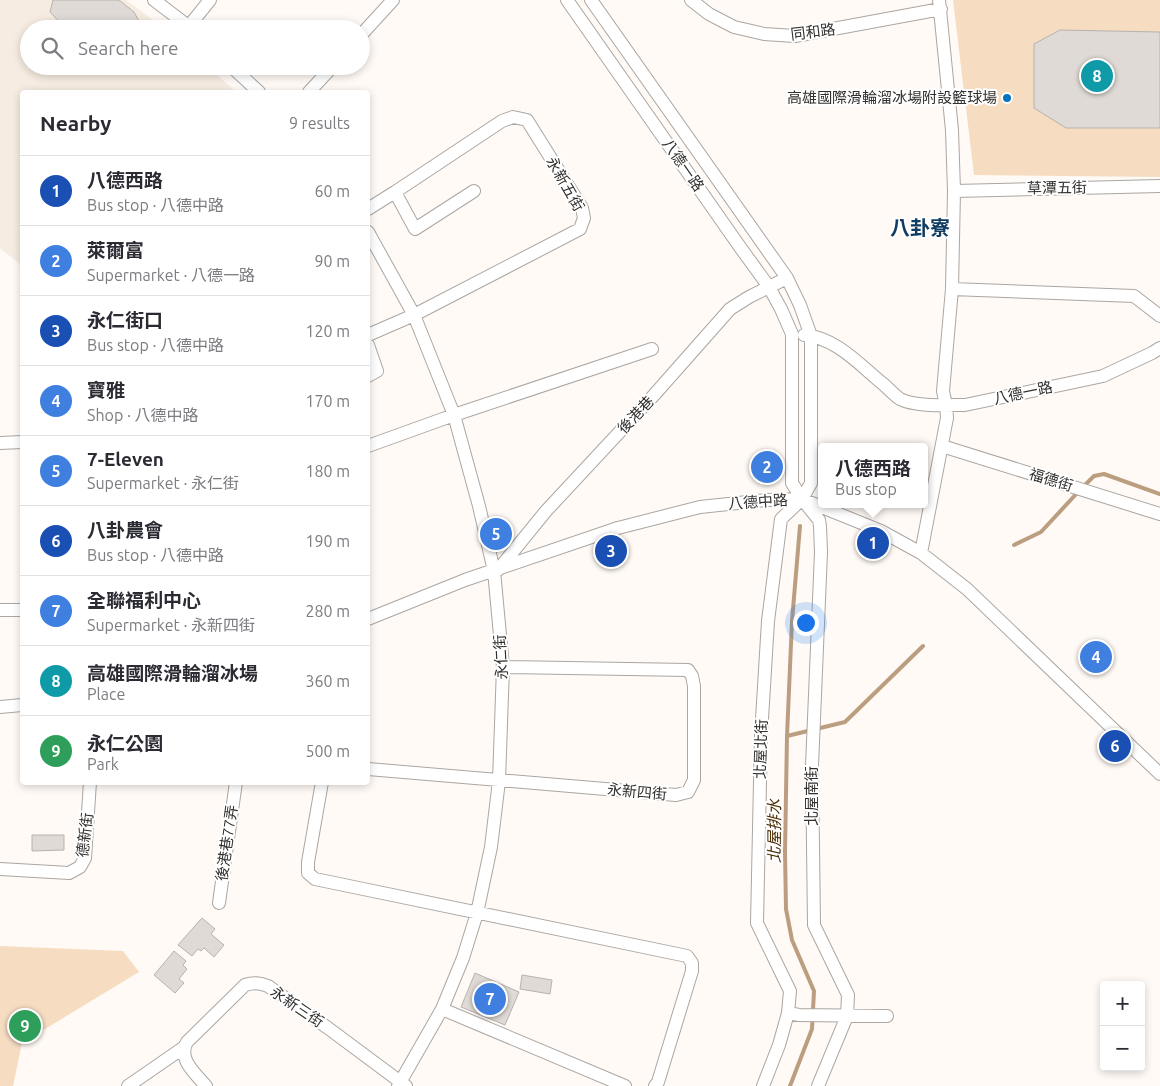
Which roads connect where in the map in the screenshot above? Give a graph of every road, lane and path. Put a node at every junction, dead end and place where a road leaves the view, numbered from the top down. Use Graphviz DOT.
graph roads {
  1 [pos="154,0"];
  2 [pos="210,0"];
  3 [pos="393,0"];
  4 [pos="567,0"];
  5 [pos="590,0"];
  6 [pos="691,0"];
  7 [pos="940,4"];
  8 [pos="181,20"];
  9 [pos="196,20"];
  10 [pos="370,25"];
  11 [pos="241,75"];
  12 [pos="325,75"];
  13 [pos="257,90"];
  14 [pos="311,90"];
  15 [pos="1160,186"];
  16 [pos="474,191"];
  17 [pos="954,191"];
  18 [pos="395,192"];
  19 [pos="370,208"];
  20 [pos="370,236"];
  21 [pos="787,278"];
  22 [pos="769,287"];
  23 [pos="952,288"];
  24 [pos="414,314"];
  25 [pos="1160,316"];
  26 [pos="792,334"];
  27 [pos="370,335"];
  28 [pos="811,336"];
  29 [pos="1160,348"];
  30 [pos="652,349"];
  31 [pos="370,351"];
  32 [pos="370,375"];
  33 [pos="946,405"];
  34 [pos="454,415"];
  35 [pos="20,442"];
  36 [pos="0,443"];
  37 [pos="370,445"];
  38 [pos="942,446"];
  39 [pos="802,499"];
  40 [pos="818,505"];
  41 [pos="824,508"];
  42 [pos="1160,514"];
  43 [pos="921,553"];
  44 [pos="496,570"];
  45 [pos="0,610"];
  46 [pos="20,610"];
  47 [pos="370,618"];
  48 [pos="503,666"];
  49 [pos="20,705"];
  50 [pos="0,707"];
  51 [pos="370,769"];
  52 [pos="1160,774"];
  53 [pos="499,780"];
  54 [pos="90,785"];
  55 [pos="236,785"];
  56 [pos="321,785"];
  57 [pos="0,869"];
  58 [pos="219,903"];
  59 [pos="477,913"];
  60 [pos="442,1009"];
  61 [pos="794,1014"];
  62 [pos="847,1016"];
  63 [pos="887,1016"];
  64 [pos="183,1048"];
  65 [pos="402,1085"];
  66 [pos="128,1086"];
  67 [pos="206,1086"];
  68 [pos="625,1086"];
  69 [pos="655,1086"];
  70 [pos="763,1086"];
  71 [pos="818,1086"];
  1 -- 8 [label="street"];
  2 -- 9 [label="street"];
  3 -- 10 [label="street"];
  4 -- 22 [label="street, 八德一路"];
  5 -- 21 [label="street, 八德一路"];
  6 -- 7 [label="street, 同和路"];
  7 -- 17 [label="street"];
  11 -- 13 [label="street"];
  12 -- 14 [label="street"];
  15 -- 17 [label="street, 草潭五街"];
  16 -- 18 [label="street"];
  17 -- 23 [label="street"];
  18 -- 19 [label="street, 永新五街"];
  18 -- 24 [label="street, 永新五街"];
  20 -- 24 [label="street, 永仁街"];
  21 -- 22 [label="street, 後港巷"];
  21 -- 28 [label="street, 八德一路"];
  22 -- 26 [label="street, 八德一路"];
  22 -- 44 [label="street, 後港巷"];
  23 -- 25 [label="street"];
  23 -- 33 [label="street"];
  24 -- 27 [label="street, 永新五街"];
  24 -- 34 [label="street, 永仁街"];
  26 -- 28 [label="street, 八德一路"];
  26 -- 39 [label="street, 八德一路"];
  28 -- 33 [label="street, 八德一路"];
  28 -- 39 [label="street, 八德一路"];
  29 -- 33 [label="street, 八德一路"];
  30 -- 34 [label="street"];
  31 -- 32 [label="street"];
  33 -- 38 [label="street"];
  34 -- 37 [label="street"];
  34 -- 44 [label="street, 永仁街"];
  35 -- 36 [label="street"];
  38 -- 42 [label="street, 福德街"];
  38 -- 43 [label="street"];
  39 -- 40 [label="street, 八德中路"];
  39 -- 44 [label="street, 八德中路"];
  39 -- 61 [label="street, 北屋北街"];
  39 -- 62 [label="street, 北屋南街"];
  41 -- 43 [label="street, 八德中路"];
  43 -- 52 [label="street, 八德中路"];
  44 -- 47 [label="street, 八德中路"];
  44 -- 48 [label="street, 永仁街"];
  45 -- 46 [label="street"];
  48 -- 53 [label="street, 永仁街"];
  48 -- 53 [label="street, 永新四街"];
  49 -- 50 [label="street"];
  51 -- 53 [label="street, 永新四街"];
  53 -- 59 [label="street, 永仁街"];
  54 -- 57 [label="street, 德新街"];
  55 -- 58 [label="street, 後港巷77弄"];
  56 -- 59 [label="street"];
  59 -- 60 [label="street, 永仁街"];
  59 -- 69 [label="street"];
  60 -- 65 [label="street, 永仁街"];
  60 -- 68 [label="street"];
  61 -- 62 [label="street"];
  61 -- 70 [label="street, 北屋北街"];
  62 -- 63 [label="street"];
  62 -- 71 [label="street, 北屋南街"];
  64 -- 65 [label="street, 永新三街"];
  64 -- 66 [label="street, 永新三街"];
  64 -- 67 [label="street"];
}
